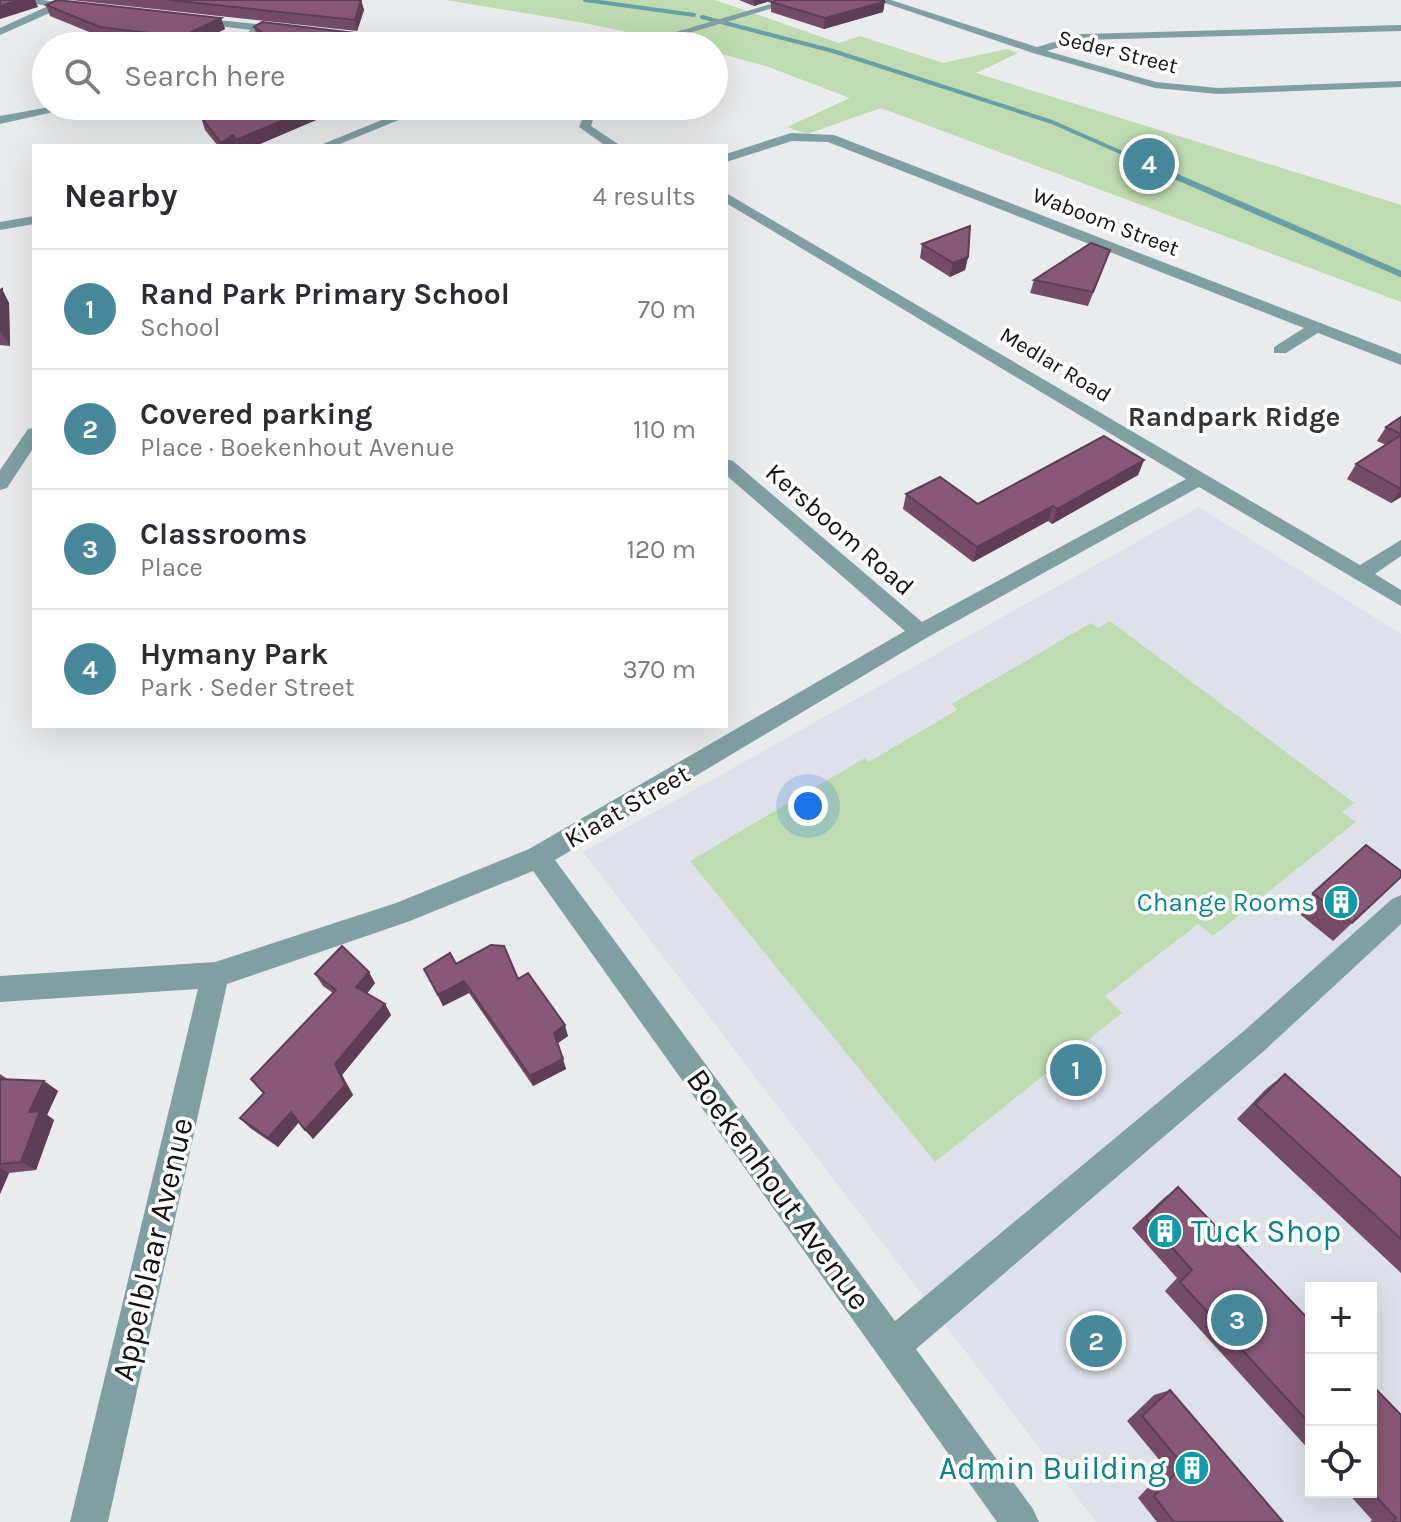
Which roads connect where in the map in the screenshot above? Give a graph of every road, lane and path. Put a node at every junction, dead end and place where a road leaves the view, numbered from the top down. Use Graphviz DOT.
graph roads {
  1 [pos="17,0"];
  2 [pos="755,0"];
  3 [pos="795,0"];
  4 [pos="881,0"];
  5 [pos="59,5"];
  6 [pos="90,8"];
  7 [pos="767,8"];
  8 [pos="183,19"];
  9 [pos="261,28"];
  10 [pos="1401,28"];
  11 [pos="290,31"];
  12 [pos="0,32"];
  13 [pos="255,32"];
  14 [pos="682,32"];
  15 [pos="1037,51"];
  16 [pos="1396,85"];
  17 [pos="1401,94"];
  18 [pos="32,114"];
  19 [pos="0,120"];
  20 [pos="391,120"];
  21 [pos="587,120"];
  22 [pos="329,144"];
  23 [pos="612,144"];
  24 [pos="728,157"];
  25 [pos="728,198"];
  26 [pos="32,220"];
  27 [pos="0,226"];
  28 [pos="1317,327"];
  29 [pos="1280,350"];
  30 [pos="1401,360"];
  31 [pos="32,436"];
  32 [pos="728,467"];
  33 [pos="2,477"];
  34 [pos="1202,478"];
  35 [pos="1401,547"];
  36 [pos="1361,574"];
  37 [pos="1401,599"];
  38 [pos="920,632"];
  39 [pos="538,857"];
  40 [pos="1401,907"];
  41 [pos="215,975"];
  42 [pos="0,989"];
  43 [pos="893,1346"];
  44 [pos="89,1522"];
  45 [pos="1020,1522"];
  1 -- 5 [label="street"];
  2 -- 7 [label="street"];
  3 -- 7 [label="street"];
  4 -- 15 [label="street, Seder Street"];
  5 -- 6 [label="street"];
  5 -- 12 [label="street"];
  7 -- 14 [label="street"];
  8 -- 9 [label="street"];
  9 -- 11 [label="street"];
  9 -- 13 [label="street"];
  10 -- 15 [label="street"];
  15 -- 16 [label="street, Seder Street"];
  16 -- 17 [label="street"];
  18 -- 19 [label="street"];
  20 -- 22 [label="street"];
  21 -- 23 [label="street"];
  24 -- 28 [label="street, Waboom Street"];
  25 -- 34 [label="street, Medlar Road"];
  26 -- 27 [label="street"];
  28 -- 29 [label="street"];
  28 -- 30 [label="street, Waboom Street"];
  31 -- 33 [label="street"];
  32 -- 38 [label="street, Kersboom Road"];
  34 -- 36 [label="street, Medlar Road"];
  34 -- 38 [label="street, Kiaat Street"];
  35 -- 36 [label="street"];
  36 -- 37 [label="street, Medlar Road"];
  38 -- 39 [label="street, Kiaat Street"];
  39 -- 41 [label="street, Kiaat Street"];
  39 -- 43 [label="street, Boekenhout Avenue"];
  40 -- 43 [label="street"];
  41 -- 42 [label="street, Kiaat Street"];
  41 -- 44 [label="street, Appelblaar Avenue"];
  43 -- 45 [label="street, Boekenhout Avenue"];
}
